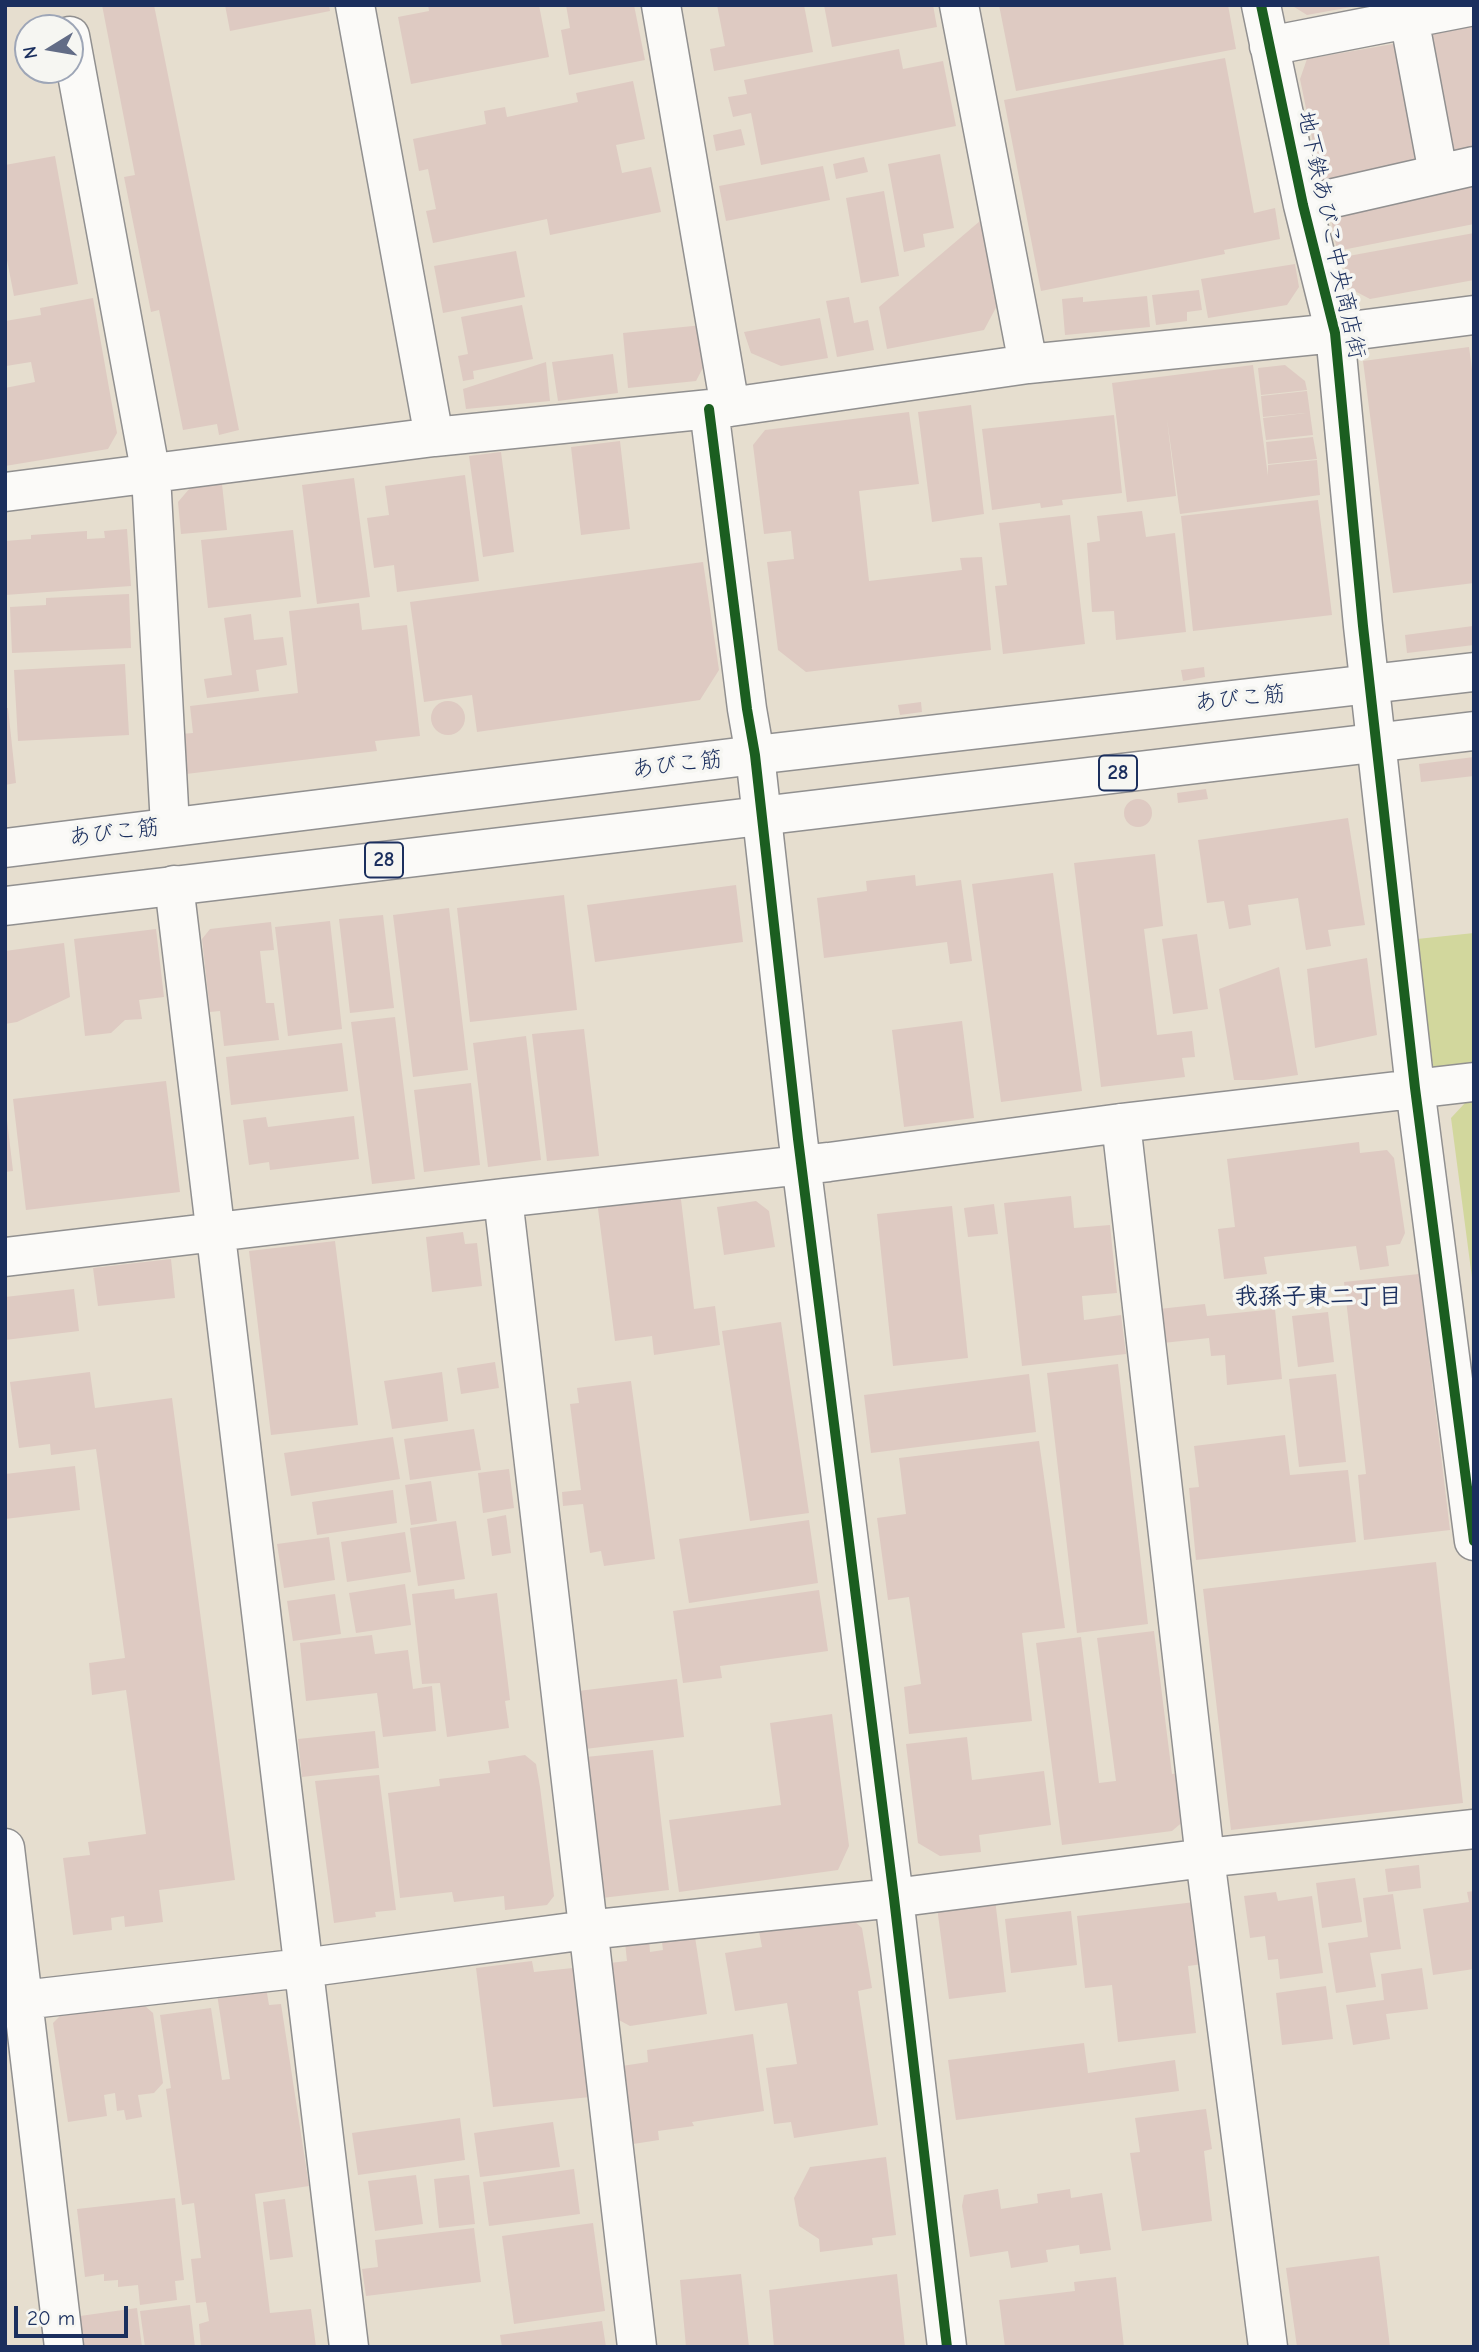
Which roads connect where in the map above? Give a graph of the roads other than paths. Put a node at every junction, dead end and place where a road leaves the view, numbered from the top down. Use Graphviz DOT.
graph roads {
  1 [pos="355,5"];
  2 [pos="661,5"];
  3 [pos="959,5"];
  4 [pos="1261,5"];
  5 [pos="1474,6"];
  6 [pos="1409,18"];
  7 [pos="1269,46"];
  8 [pos="79,84"];
  9 [pos="1456,170"];
  10 [pos="1303,205"];
  11 [pos="1474,315"];
  12 [pos="1335,333"];
  13 [pos="1028,364"];
  14 [pos="719,408"];
  15 [pos="434,437"];
  16 [pos="151,475"];
  17 [pos="5,492"];
  18 [pos="1474,672"];
  19 [pos="1370,685"];
  20 [pos="1474,731"];
  21 [pos="1376,742"];
  22 [pos="755,755"];
  23 [pos="762,815"];
  24 [pos="170,826"];
  25 [pos="5,848"];
  26 [pos="174,885"];
  27 [pos="5,906"];
  28 [pos="1474,1082"];
  29 [pos="1415,1088"];
  30 [pos="1121,1123"];
  31 [pos="801,1165"];
  32 [pos="503,1198"];
  33 [pos="216,1232"];
  34 [pos="5,1257"];
  35 [pos="1474,1541"];
  36 [pos="1474,1829"];
  37 [pos="5,1848"];
  38 [pos="1205,1858"];
  39 [pos="894,1898"];
  40 [pos="587,1930"];
  41 [pos="303,1968"];
  42 [pos="14,2001"];
  43 [pos="64,2347"];
  44 [pos="349,2347"];
  45 [pos="637,2347"];
  46 [pos="947,2347"];
  47 [pos="1269,2347"];
  1 -- 15 [label="street"];
  2 -- 14 [label="street"];
  3 -- 13 [label="street"];
  4 -- 7 [label="street, 地下鉄あびこ中央商店街"];
  5 -- 6 [label="street"];
  6 -- 7 [label="street"];
  6 -- 9 [label="street"];
  7 -- 10 [label="street, 地下鉄あびこ中央商店街"];
  8 -- 16 [label="street"];
  9 -- 10 [label="street"];
  10 -- 12 [label="street, 地下鉄あびこ中央商店街"];
  11 -- 12 [label="street"];
  12 -- 13 [label="street"];
  12 -- 19 [label="street, 地下鉄あびこ中央商店街"];
  13 -- 14 [label="street"];
  14 -- 15 [label="street"];
  14 -- 22 [label="street"];
  15 -- 16 [label="street"];
  16 -- 17 [label="street"];
  16 -- 24 [label="street"];
  18 -- 19 [label="street, あびこ筋"];
  19 -- 21 [label="street, 地下鉄あびこ中央商店街"];
  19 -- 22 [label="street, あびこ筋"];
  20 -- 21 [label="street, 28"];
  21 -- 23 [label="street, 28"];
  21 -- 29 [label="street, 地下鉄あびこ中央商店街"];
  22 -- 23 [label="street"];
  22 -- 24 [label="street, あびこ筋"];
  23 -- 26 [label="street, 28"];
  23 -- 31 [label="street"];
  24 -- 25 [label="street, あびこ筋"];
  26 -- 27 [label="street, 28"];
  26 -- 33 [label="street"];
  28 -- 29 [label="street"];
  29 -- 30 [label="street"];
  29 -- 35 [label="street, 地下鉄あびこ中央商店街"];
  30 -- 31 [label="street"];
  30 -- 38 [label="street"];
  31 -- 32 [label="street"];
  31 -- 39 [label="street"];
  32 -- 33 [label="street"];
  32 -- 40 [label="street"];
  33 -- 34 [label="street"];
  33 -- 41 [label="street"];
  36 -- 38 [label="street"];
  37 -- 42 [label="street"];
  38 -- 39 [label="street"];
  38 -- 47 [label="street"];
  39 -- 40 [label="street"];
  39 -- 46 [label="street"];
  40 -- 41 [label="street"];
  40 -- 45 [label="street"];
  41 -- 42 [label="street"];
  41 -- 44 [label="street"];
  42 -- 43 [label="street"];
}
